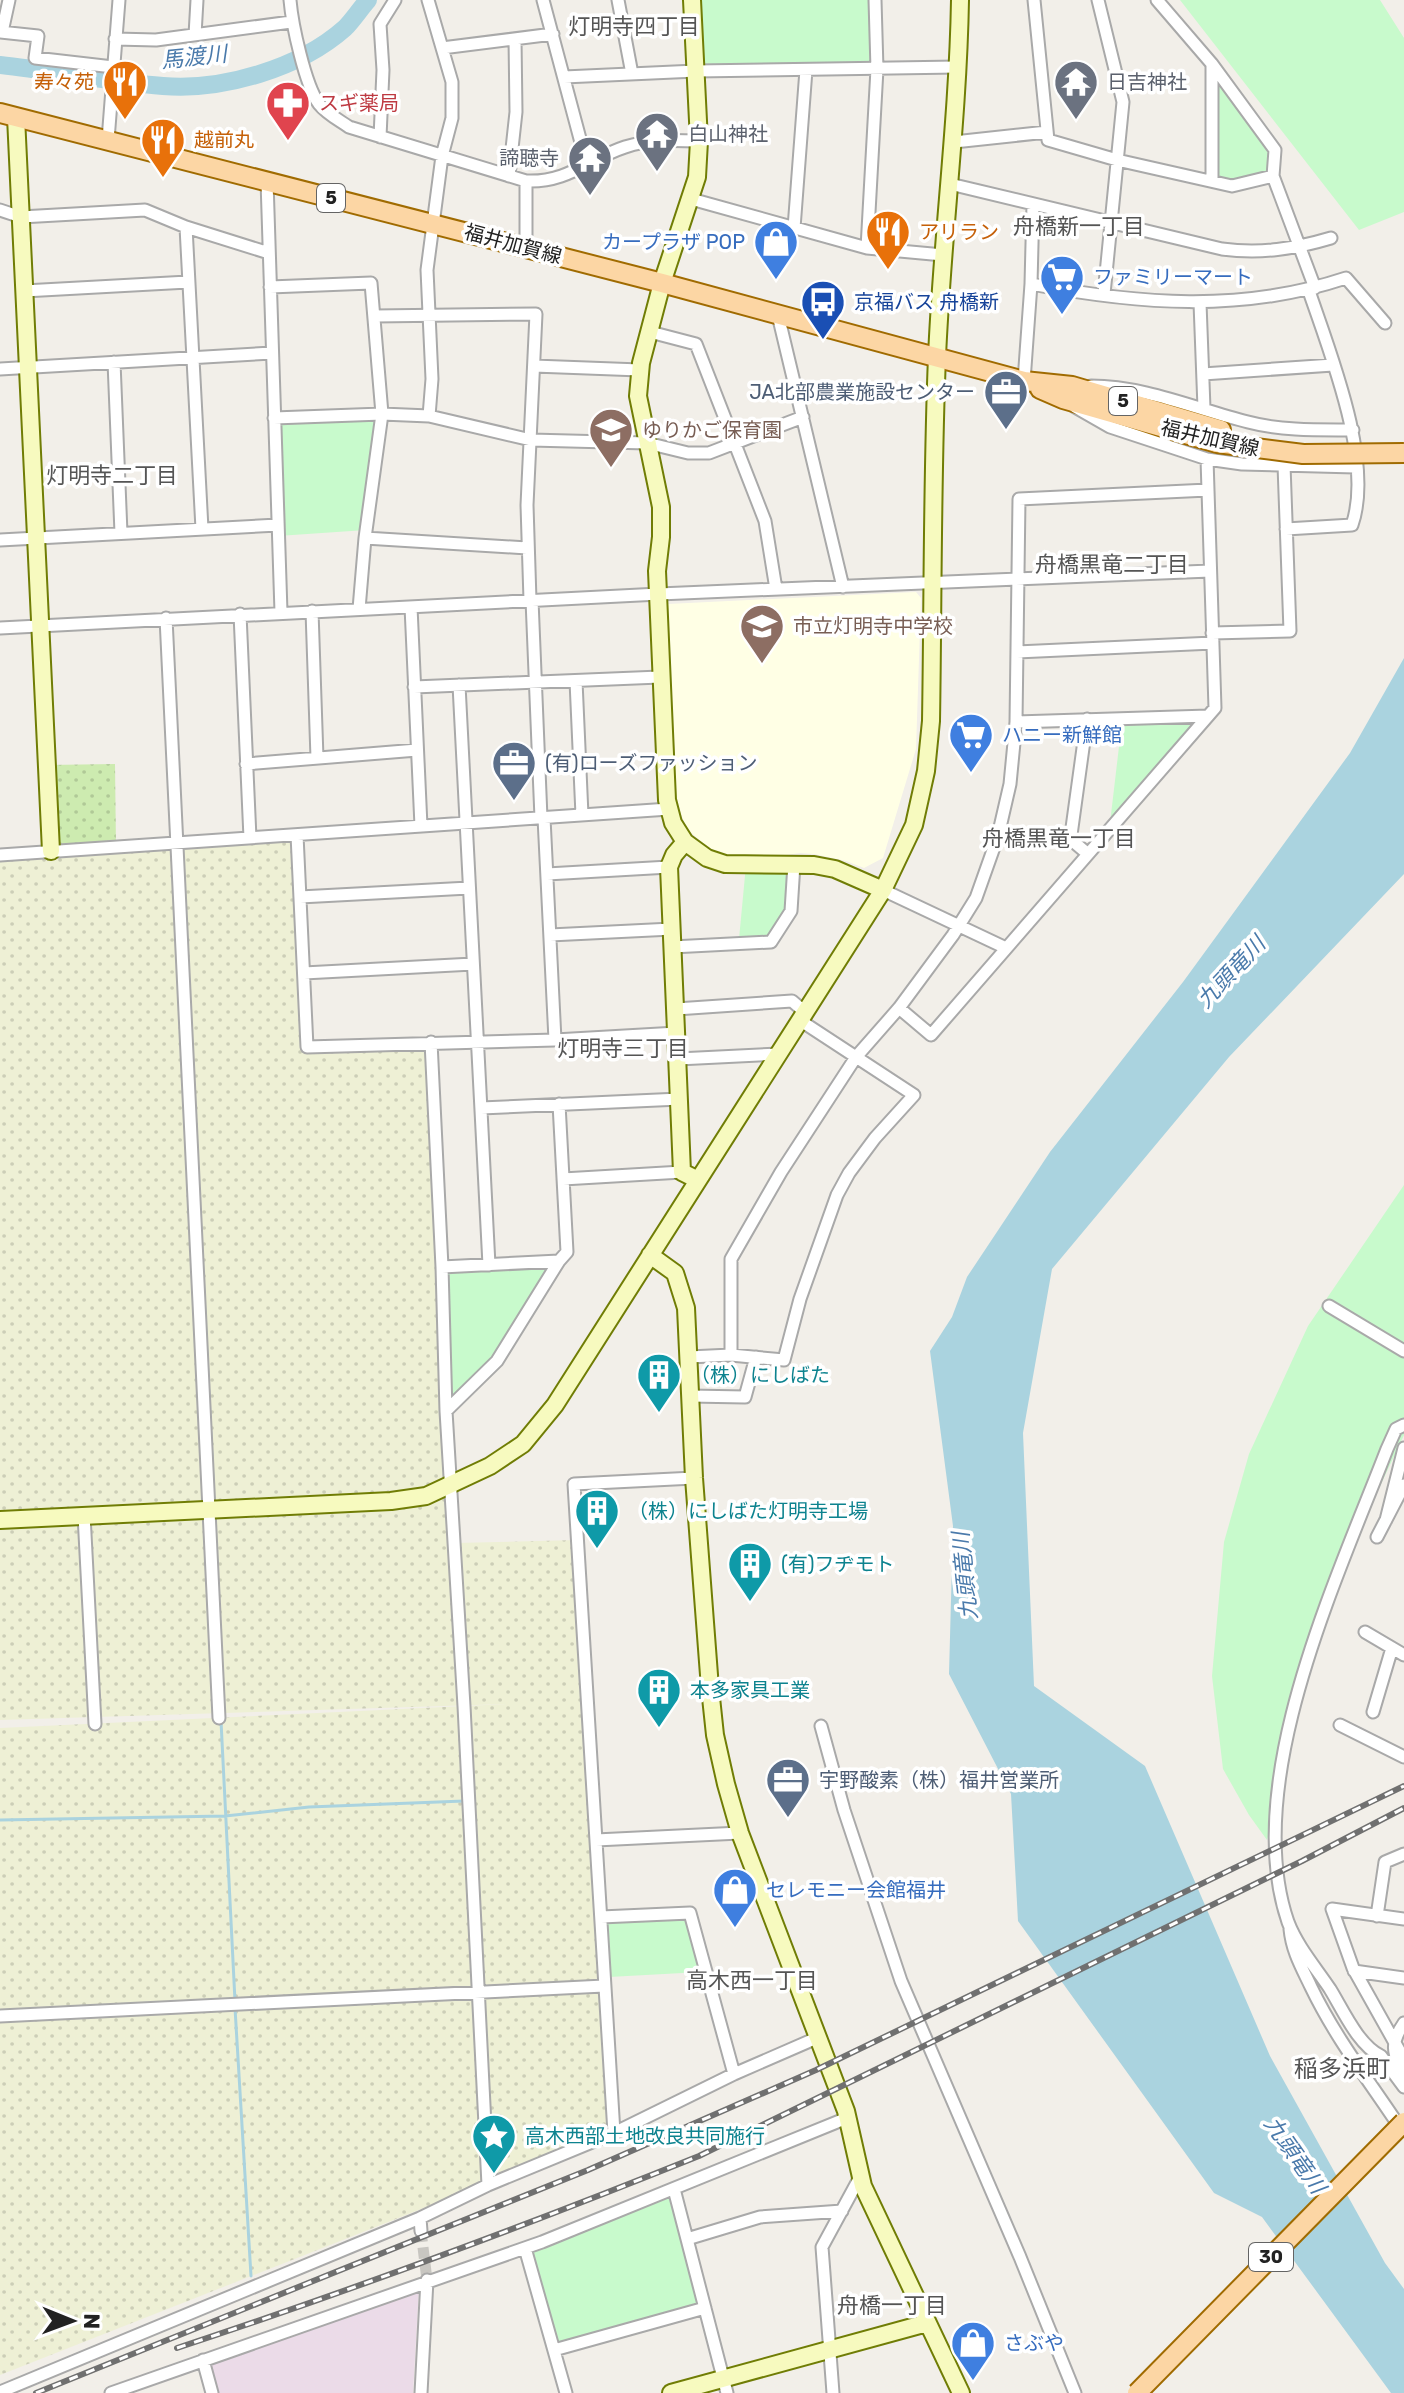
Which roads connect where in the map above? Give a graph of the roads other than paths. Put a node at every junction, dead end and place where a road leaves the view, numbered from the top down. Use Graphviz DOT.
graph roads {
  1 [pos="9,0"];
  2 [pos="119,0"];
  3 [pos="197,0"];
  4 [pos="290,0"];
  5 [pos="395,0"];
  6 [pos="428,0"];
  7 [pos="543,0"];
  8 [pos="618,0"];
  9 [pos="692,0"];
  10 [pos="875,0"];
  11 [pos="960,0"];
  12 [pos="1034,0"];
  13 [pos="1098,0"];
  14 [pos="1157,0"];
  15 [pos="291,22"];
  16 [pos="1,32"];
  17 [pos="553,34"];
  18 [pos="195,35"];
  19 [pos="115,39"];
  20 [pos="515,39"];
  21 [pos="442,48"];
  22 [pos="1212,64"];
  23 [pos="113,67"];
  24 [pos="957,67"];
  25 [pos="877,69"];
  26 [pos="806,70"];
  27 [pos="696,71"];
  28 [pos="632,74"];
  29 [pos="564,77"];
  30 [pos="8,115"];
  31 [pos="1047,132"];
  32 [pos="380,137"];
  33 [pos="108,140"];
  34 [pos="699,141"];
  35 [pos="954,142"];
  36 [pos="442,156"];
  37 [pos="1117,160"];
  38 [pos="587,165"];
  39 [pos="509,176"];
  40 [pos="1273,176"];
  41 [pos="267,181"];
  42 [pos="526,181"];
  43 [pos="1212,181"];
  44 [pos="950,184"];
  45 [pos="691,199"];
  46 [pos="1033,204"];
  47 [pos="0,210"];
  48 [pos="21,217"];
  49 [pos="1111,223"];
  50 [pos="435,224"];
  51 [pos="186,227"];
  52 [pos="794,228"];
  53 [pos="1331,238"];
  54 [pos="526,247"];
  55 [pos="867,248"];
  56 [pos="1299,248"];
  57 [pos="269,253"];
  58 [pos="943,255"];
  59 [pos="188,282"];
  60 [pos="662,283"];
  61 [pos="1031,284"];
  62 [pos="270,287"];
  63 [pos="1312,290"];
  64 [pos="24,291"];
  65 [pos="1104,294"];
  66 [pos="1200,303"];
  67 [pos="430,314"];
  68 [pos="778,315"];
  69 [pos="375,316"];
  70 [pos="1385,323"];
  71 [pos="650,332"];
  72 [pos="272,353"];
  73 [pos="193,358"];
  74 [pos="937,359"];
  75 [pos="114,362"];
  76 [pos="1333,365"];
  77 [pos="534,366"];
  78 [pos="28,367"];
  79 [pos="0,369"];
  80 [pos="640,370"];
  81 [pos="1203,374"];
  82 [pos="1024,381"];
  83 [pos="1068,393"];
  84 [pos="1204,408"];
  85 [pos="382,414"];
  86 [pos="429,416"];
  87 [pos="803,417"];
  88 [pos="274,418"];
  89 [pos="1353,430"];
  90 [pos="1219,436"];
  91 [pos="531,440"];
  92 [pos="1404,441"];
  93 [pos="647,443"];
  94 [pos="734,443"];
  95 [pos="1404,453"];
  96 [pos="1207,459"];
  97 [pos="1284,465"];
  98 [pos="1355,467"];
  99 [pos="1208,490"];
  100 [pos="278,525"];
  101 [pos="202,529"];
  102 [pos="1286,529"];
  103 [pos="121,533"];
  104 [pos="36,538"];
  105 [pos="365,538"];
  106 [pos="0,540"];
  107 [pos="527,548"];
  108 [pos="1210,571"];
  109 [pos="1018,580"];
  110 [pos="933,583"];
  111 [pos="843,587"];
  112 [pos="776,589"];
  113 [pos="659,594"];
  114 [pos="531,600"];
  115 [pos="411,607"];
  116 [pos="359,609"];
  117 [pos="312,611"];
  118 [pos="281,612"];
  119 [pos="240,614"];
  120 [pos="166,618"];
  121 [pos="40,626"];
  122 [pos="0,628"];
  123 [pos="1213,638"];
  124 [pos="1017,652"];
  125 [pos="660,677"];
  126 [pos="576,681"];
  127 [pos="536,682"];
  128 [pos="459,685"];
  129 [pos="414,687"];
  130 [pos="1208,716"];
  131 [pos="1087,719"];
  132 [pos="1016,722"];
  133 [pos="417,750"];
  134 [pos="317,758"];
  135 [pos="246,764"];
  136 [pos="669,809"];
  137 [pos="582,815"];
  138 [pos="543,818"];
  139 [pos="466,823"];
  140 [pos="421,826"];
  141 [pos="297,835"];
  142 [pos="250,838"];
  143 [pos="685,842"];
  144 [pos="177,843"];
  145 [pos="51,851"];
  146 [pos="1088,854"];
  147 [pos="0,855"];
  148 [pos="794,864"];
  149 [pos="669,867"];
  150 [pos="547,874"];
  151 [pos="469,888"];
  152 [pos="883,890"];
  153 [pos="300,897"];
  154 [pos="959,924"];
  155 [pos="550,935"];
  156 [pos="672,938"];
  157 [pos="1006,948"];
  158 [pos="473,964"];
  159 [pos="304,973"];
  160 [pos="899,1008"];
  161 [pos="676,1009"];
  162 [pos="803,1017"];
  163 [pos="677,1033"];
  164 [pos="477,1040"];
  165 [pos="555,1040"];
  166 [pos="431,1042"];
  167 [pos="779,1054"];
  168 [pos="856,1057"];
  169 [pos="678,1059"];
  170 [pos="680,1099"];
  171 [pos="559,1104"];
  172 [pos="481,1108"];
  173 [pos="682,1172"];
  174 [pos="563,1179"];
  175 [pos="698,1180"];
  176 [pos="650,1255"];
  177 [pos="559,1261"];
  178 [pos="489,1265"];
  179 [pos="442,1267"];
  180 [pos="1329,1306"];
  181 [pos="1404,1351"];
  182 [pos="731,1355"];
  183 [pos="689,1357"];
  184 [pos="756,1357"];
  185 [pos="690,1396"];
  186 [pos="446,1411"];
  187 [pos="1404,1425"];
  188 [pos="1404,1448"];
  189 [pos="694,1478"];
  190 [pos="1404,1485"];
  191 [pos="451,1486"];
  192 [pos="209,1509"];
  193 [pos="84,1515"];
  194 [pos="0,1520"];
  195 [pos="1386,1520"];
  196 [pos="1377,1537"];
  197 [pos="1365,1632"];
  198 [pos="1392,1648"];
  199 [pos="1404,1655"];
  200 [pos="1373,1712"];
  201 [pos="219,1718"];
  202 [pos="95,1724"];
  203 [pos="1340,1725"];
  204 [pos="821,1726"];
  205 [pos="1404,1757"];
  206 [pos="740,1833"];
  207 [pos="596,1840"];
  208 [pos="1404,1854"];
  209 [pos="1377,1916"];
  210 [pos="601,1917"];
  211 [pos="1404,1919"];
  212 [pos="1289,1924"];
  213 [pos="1354,1971"];
  214 [pos="1404,1978"];
  215 [pos="604,1986"];
  216 [pos="478,1992"];
  217 [pos="0,2016"];
  218 [pos="1404,2023"];
  219 [pos="819,2037"];
  220 [pos="1393,2042"];
  221 [pos="1404,2059"];
  222 [pos="734,2074"];
  223 [pos="1404,2080"];
  224 [pos="1404,2087"];
  225 [pos="847,2118"];
  226 [pos="1404,2122"];
  227 [pos="614,2133"];
  228 [pos="1404,2133"];
  229 [pos="860,2177"];
  230 [pos="488,2185"];
  231 [pos="674,2189"];
  232 [pos="842,2211"];
  233 [pos="420,2218"];
  234 [pos="421,2231"];
  235 [pos="687,2239"];
  236 [pos="525,2248"];
  237 [pos="427,2280"];
  238 [pos="705,2308"];
  239 [pos="927,2323"];
  240 [pos="554,2350"];
  241 [pos="829,2351"];
  242 [pos="203,2360"];
  243 [pos="725,2386"];
  244 [pos="0,2392"];
  245 [pos="111,2393"];
  246 [pos="212,2393"];
  247 [pos="421,2393"];
  248 [pos="566,2393"];
  249 [pos="671,2393"];
  250 [pos="833,2393"];
  251 [pos="961,2393"];
  252 [pos="1075,2393"];
  253 [pos="1137,2393"];
  1 -- 16 [label="street"];
  2 -- 19 [label="street"];
  3 -- 18 [label="street"];
  4 -- 15 [label="street"];
  5 -- 32 [label="street"];
  6 -- 21 [label="street"];
  7 -- 17 [label="street"];
  8 -- 28 [label="street"];
  9 -- 27 [label="street"];
  10 -- 25 [label="street"];
  11 -- 24 [label="street"];
  12 -- 31 [label="street"];
  13 -- 37 [label="street"];
  14 -- 22 [label="street"];
  15 -- 18 [label="street"];
  15 -- 32 [label="street"];
  16 -- 23 [label="street"];
  17 -- 20 [label="street"];
  17 -- 29 [label="street"];
  18 -- 19 [label="street"];
  19 -- 23 [label="street"];
  20 -- 21 [label="street"];
  20 -- 39 [label="street"];
  21 -- 36 [label="street"];
  22 -- 40 [label="street"];
  22 -- 43 [label="street"];
  23 -- 33 [label="street"];
  24 -- 25 [label="street"];
  24 -- 35 [label="street"];
  25 -- 26 [label="street"];
  25 -- 55 [label="street"];
  26 -- 27 [label="street"];
  26 -- 52 [label="street"];
  27 -- 28 [label="street"];
  27 -- 34 [label="street"];
  28 -- 29 [label="street"];
  29 -- 38 [label="street"];
  30 -- 33 [label="main road, 福井加賀線 / 5"];
  30 -- 48 [label="street"];
  31 -- 35 [label="street"];
  31 -- 37 [label="street"];
  32 -- 36 [label="street"];
  33 -- 41 [label="main road, 福井加賀線 / 5"];
  34 -- 38 [label="street"];
  34 -- 45 [label="street"];
  35 -- 44 [label="street"];
  36 -- 39 [label="street"];
  36 -- 50 [label="street"];
  37 -- 43 [label="street"];
  37 -- 49 [label="street"];
  38 -- 42 [label="street"];
  39 -- 42 [label="street"];
  40 -- 43 [label="street"];
  40 -- 56 [label="street"];
  41 -- 50 [label="main road, 福井加賀線 / 5"];
  41 -- 57 [label="street"];
  42 -- 54 [label="street"];
  44 -- 46 [label="street"];
  44 -- 58 [label="street"];
  45 -- 52 [label="street"];
  45 -- 60 [label="street"];
  46 -- 49 [label="street"];
  46 -- 61 [label="street"];
  47 -- 48 [label="street"];
  48 -- 51 [label="street"];
  48 -- 64 [label="street"];
  49 -- 56 [label="street"];
  49 -- 65 [label="street"];
  50 -- 54 [label="main road, 福井加賀線 / 5"];
  50 -- 67 [label="street"];
  51 -- 57 [label="street"];
  51 -- 59 [label="street"];
  52 -- 55 [label="street"];
  53 -- 56 [label="street"];
  54 -- 60 [label="main road, 福井加賀線 / 5"];
  55 -- 58 [label="street"];
  56 -- 63 [label="street"];
  57 -- 62 [label="street"];
  58 -- 74 [label="street"];
  59 -- 64 [label="street"];
  59 -- 73 [label="street"];
  60 -- 68 [label="main road, 福井加賀線 / 5"];
  60 -- 71 [label="street"];
  61 -- 65 [label="street"];
  61 -- 82 [label="street"];
  62 -- 69 [label="street"];
  62 -- 72 [label="street"];
  63 -- 66 [label="street"];
  63 -- 70 [label="street"];
  63 -- 76 [label="street"];
  64 -- 78 [label="street"];
  65 -- 66 [label="street"];
  66 -- 81 [label="street"];
  67 -- 69 [label="street"];
  67 -- 77 [label="street"];
  67 -- 86 [label="street"];
  68 -- 74 [label="main road, 福井加賀線 / 5"];
  68 -- 87 [label="street"];
  69 -- 85 [label="street"];
  71 -- 80 [label="street"];
  71 -- 94 [label="street"];
  72 -- 73 [label="street"];
  72 -- 88 [label="street"];
  73 -- 75 [label="street"];
  73 -- 101 [label="street"];
  74 -- 82 [label="main road, 福井加賀線 / 5"];
  74 -- 110 [label="street"];
  75 -- 78 [label="street"];
  75 -- 103 [label="street"];
  76 -- 81 [label="street"];
  76 -- 89 [label="street"];
  77 -- 80 [label="street"];
  77 -- 91 [label="street"];
  78 -- 79 [label="street"];
  78 -- 104 [label="street"];
  80 -- 93 [label="street"];
  81 -- 84 [label="street"];
  82 -- 83 [label="main road, 福井加賀線 / 5"];
  83 -- 84 [label="street"];
  83 -- 90 [label="main road, 福井加賀線 / 5"];
  83 -- 96 [label="street"];
  84 -- 89 [label="street"];
  85 -- 86 [label="street"];
  85 -- 88 [label="street"];
  85 -- 105 [label="street"];
  86 -- 91 [label="street"];
  87 -- 94 [label="street"];
  87 -- 111 [label="street"];
  88 -- 100 [label="street"];
  89 -- 98 [label="street"];
  90 -- 92 [label="main road, 福井加賀線 / 5"];
  90 -- 95 [label="main road, 福井加賀線 / 5, bridge"];
  91 -- 93 [label="street"];
  91 -- 107 [label="street"];
  93 -- 94 [label="street"];
  93 -- 113 [label="street"];
  94 -- 112 [label="street"];
  96 -- 97 [label="street"];
  96 -- 99 [label="street"];
  97 -- 98 [label="street"];
  97 -- 102 [label="street"];
  98 -- 102 [label="street"];
  99 -- 108 [label="street"];
  99 -- 109 [label="street"];
  100 -- 101 [label="street"];
  100 -- 118 [label="street"];
  101 -- 103 [label="street"];
  102 -- 123 [label="street"];
  103 -- 104 [label="street"];
  104 -- 106 [label="street"];
  104 -- 121 [label="street"];
  105 -- 107 [label="street"];
  105 -- 116 [label="street"];
  107 -- 114 [label="street"];
  108 -- 109 [label="street"];
  108 -- 123 [label="street"];
  109 -- 110 [label="street"];
  109 -- 124 [label="street"];
  110 -- 111 [label="street"];
  110 -- 152 [label="street"];
  111 -- 112 [label="street"];
  112 -- 113 [label="street"];
  113 -- 114 [label="street"];
  113 -- 125 [label="street"];
  114 -- 115 [label="street"];
  114 -- 127 [label="street"];
  115 -- 116 [label="street"];
  115 -- 129 [label="street"];
  116 -- 117 [label="street"];
  117 -- 118 [label="street"];
  117 -- 134 [label="street"];
  118 -- 119 [label="street"];
  119 -- 120 [label="street"];
  119 -- 135 [label="street"];
  120 -- 121 [label="street"];
  120 -- 144 [label="street"];
  121 -- 122 [label="street"];
  121 -- 145 [label="street"];
  123 -- 124 [label="street"];
  123 -- 130 [label="street"];
  124 -- 132 [label="street"];
  125 -- 126 [label="street"];
  125 -- 136 [label="street"];
  126 -- 127 [label="street"];
  126 -- 137 [label="street"];
  127 -- 128 [label="street"];
  127 -- 138 [label="street"];
  128 -- 129 [label="street"];
  128 -- 139 [label="street"];
  129 -- 133 [label="street"];
  130 -- 131 [label="street"];
  130 -- 146 [label="street"];
  131 -- 132 [label="street"];
  131 -- 146 [label="street"];
  132 -- 154 [label="street"];
  133 -- 134 [label="street"];
  133 -- 140 [label="street"];
  134 -- 135 [label="street"];
  135 -- 142 [label="street"];
  136 -- 137 [label="street"];
  136 -- 143 [label="street"];
  137 -- 138 [label="street"];
  138 -- 139 [label="street"];
  138 -- 150 [label="street"];
  139 -- 140 [label="street"];
  139 -- 151 [label="street"];
  140 -- 141 [label="street"];
  141 -- 142 [label="street"];
  141 -- 153 [label="street"];
  142 -- 144 [label="street"];
  143 -- 148 [label="street"];
  143 -- 149 [label="street"];
  144 -- 145 [label="street"];
  144 -- 192 [label="street"];
  145 -- 147 [label="street"];
  146 -- 157 [label="street"];
  148 -- 152 [label="street"];
  148 -- 156 [label="street"];
  149 -- 150 [label="street"];
  149 -- 156 [label="street"];
  150 -- 155 [label="street"];
  151 -- 153 [label="street"];
  151 -- 158 [label="street"];
  152 -- 154 [label="street"];
  152 -- 162 [label="street"];
  153 -- 159 [label="street"];
  154 -- 157 [label="street"];
  154 -- 160 [label="street"];
  155 -- 156 [label="street"];
  155 -- 165 [label="street"];
  156 -- 161 [label="street"];
  157 -- 160 [label="street"];
  158 -- 159 [label="street"];
  158 -- 164 [label="street"];
  159 -- 166 [label="street"];
  160 -- 168 [label="street"];
  161 -- 162 [label="street"];
  161 -- 163 [label="street"];
  162 -- 167 [label="street"];
  162 -- 168 [label="street"];
  163 -- 165 [label="street"];
  163 -- 169 [label="street"];
  164 -- 165 [label="street"];
  164 -- 166 [label="street"];
  164 -- 172 [label="street"];
  166 -- 179 [label="street"];
  167 -- 169 [label="street"];
  167 -- 175 [label="street"];
  168 -- 182 [label="street"];
  168 -- 184 [label="street"];
  169 -- 170 [label="street"];
  170 -- 171 [label="street"];
  170 -- 173 [label="street"];
  171 -- 172 [label="street"];
  171 -- 174 [label="street"];
  172 -- 178 [label="street"];
  173 -- 174 [label="street"];
  173 -- 175 [label="street"];
  174 -- 177 [label="street"];
  175 -- 176 [label="street"];
  176 -- 183 [label="street"];
  176 -- 191 [label="street"];
  177 -- 178 [label="street"];
  177 -- 186 [label="street"];
  178 -- 179 [label="street"];
  179 -- 186 [label="street"];
  180 -- 181 [label="street"];
  182 -- 183 [label="street"];
  182 -- 184 [label="street"];
  183 -- 185 [label="street"];
  184 -- 185 [label="street"];
  185 -- 189 [label="street"];
  186 -- 191 [label="street"];
  187 -- 212 [label="street"];
  188 -- 195 [label="street"];
  189 -- 206 [label="street"];
  189 -- 207 [label="street"];
  190 -- 195 [label="street"];
  191 -- 192 [label="street"];
  191 -- 216 [label="street"];
  192 -- 193 [label="street"];
  192 -- 201 [label="street"];
  193 -- 194 [label="street"];
  193 -- 202 [label="street"];
  195 -- 196 [label="street"];
  197 -- 198 [label="street"];
  198 -- 199 [label="street"];
  198 -- 200 [label="street"];
  203 -- 205 [label="street"];
  204 -- 252 [label="street"];
  206 -- 207 [label="street"];
  206 -- 219 [label="street"];
  207 -- 210 [label="street"];
  208 -- 209 [label="street"];
  209 -- 211 [label="street"];
  209 -- 213 [label="street"];
  210 -- 215 [label="street"];
  210 -- 222 [label="street"];
  212 -- 224 [label="street"];
  212 -- 228 [label="street"];
  213 -- 214 [label="street"];
  213 -- 220 [label="street"];
  215 -- 216 [label="street"];
  215 -- 227 [label="street"];
  216 -- 217 [label="street"];
  216 -- 230 [label="street"];
  218 -- 220 [label="street"];
  219 -- 222 [label="street"];
  219 -- 225 [label="street"];
  220 -- 221 [label="street"];
  220 -- 223 [label="street"];
  222 -- 227 [label="street"];
  225 -- 229 [label="street"];
  225 -- 231 [label="street"];
  226 -- 253 [label="main road, 30, bridge"];
  227 -- 230 [label="street"];
  229 -- 232 [label="street"];
  229 -- 239 [label="street"];
  230 -- 233 [label="street"];
  231 -- 235 [label="street"];
  231 -- 236 [label="street"];
  232 -- 235 [label="street"];
  232 -- 241 [label="street"];
  233 -- 234 [label="street"];
  233 -- 244 [label="street"];
  235 -- 238 [label="street"];
  236 -- 237 [label="street"];
  236 -- 240 [label="street"];
  237 -- 242 [label="street"];
  237 -- 247 [label="street"];
  238 -- 240 [label="street"];
  238 -- 243 [label="street"];
  239 -- 241 [label="street"];
  239 -- 251 [label="street"];
  240 -- 248 [label="street"];
  241 -- 243 [label="street"];
  241 -- 250 [label="street"];
  242 -- 245 [label="street"];
  242 -- 246 [label="street"];
  243 -- 249 [label="street"];
}
